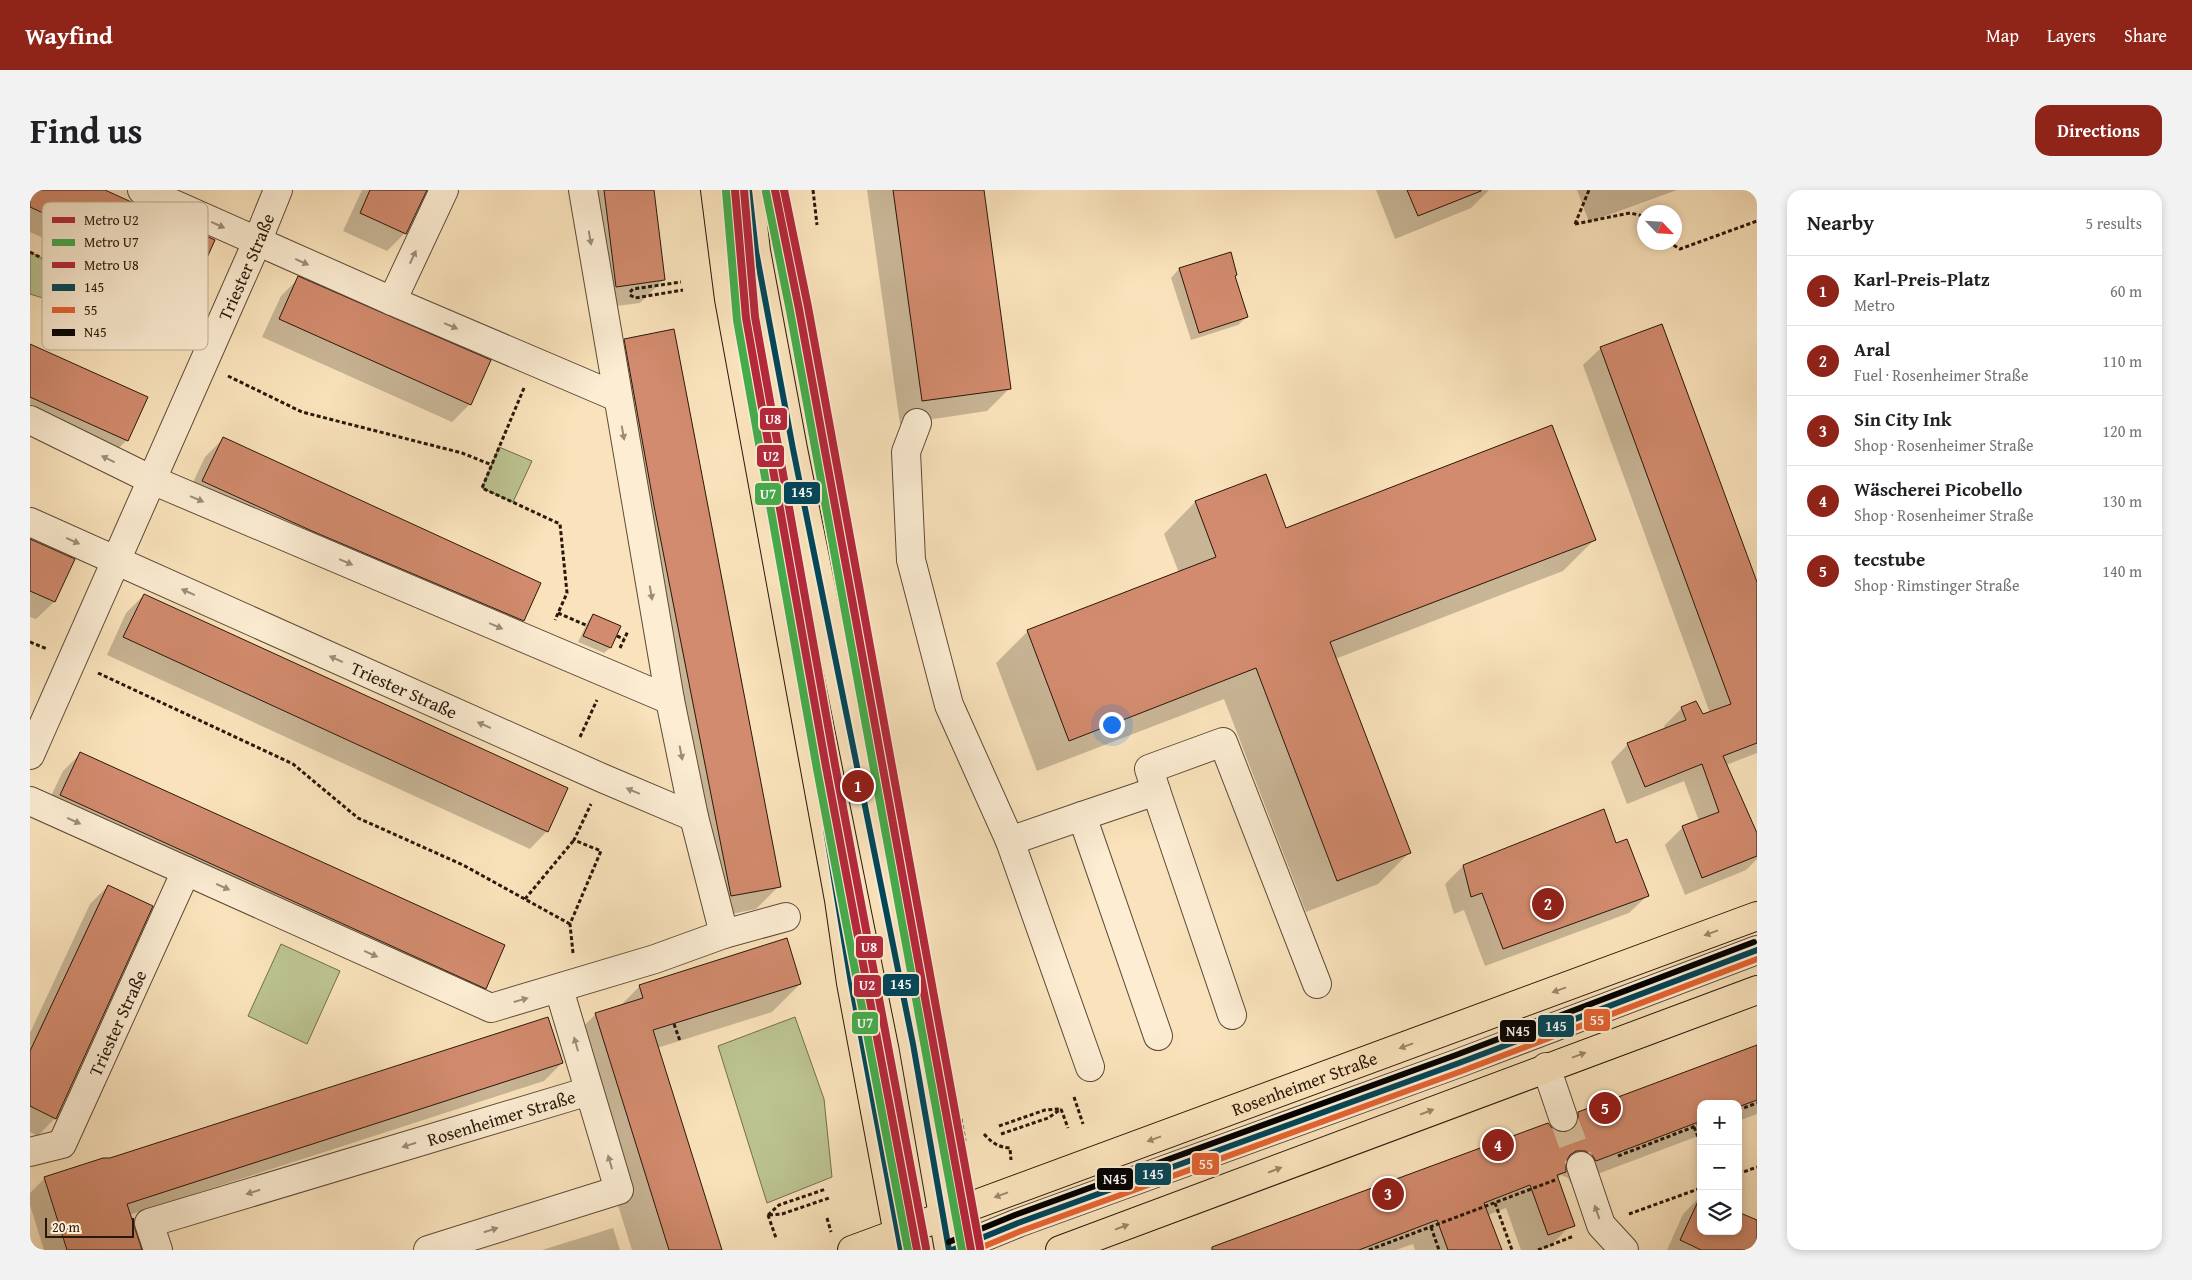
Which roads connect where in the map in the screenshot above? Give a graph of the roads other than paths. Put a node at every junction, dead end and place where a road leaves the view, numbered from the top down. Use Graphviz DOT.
graph roads {
  1 [pos="142,190"];
  2 [pos="278,190"];
  3 [pos="444,190"];
  4 [pos="583,190"];
  5 [pos="715,190"];
  6 [pos="749,190"];
  7 [pos="169,202"];
  8 [pos="208,220"];
  9 [pos="257,242"];
  10 [pos="392,301"];
  11 [pos="617,397"];
  12 [pos="30,420"];
  13 [pos="916,423"];
  14 [pos="152,480"];
  15 [pos="30,522"];
  16 [pos="116,560"];
  17 [pos="670,700"];
  18 [pos="30,755"];
  19 [pos="1156,791"];
  20 [pos="30,801"];
  21 [pos="1082,816"];
  22 [pos="694,817"];
  23 [pos="1010,841"];
  24 [pos="186,871"];
  25 [pos="786,916"];
  26 [pos="1757,916"];
  27 [pos="724,934"];
  28 [pos="1757,950"];
  29 [pos="1317,984"];
  30 [pos="559,989"];
  31 [pos="1757,990"];
  32 [pos="1232,1015"];
  33 [pos="1158,1036"];
  34 [pos="1090,1067"];
  35 [pos="1546,1067"];
  36 [pos="589,1091"];
  37 [pos="1563,1117"];
  38 [pos="30,1152"];
  39 [pos="1581,1166"];
  40 [pos="943,1216"];
  41 [pos="900,1241"];
  42 [pos="158,1250"];
  43 [pos="428,1250"];
  44 [pos="852,1250"];
  45 [pos="951,1250"];
  46 [pos="1060,1250"];
  47 [pos="1624,1250"];
  1 -- 7 [label="street, one-way"];
  2 -- 9 [label="street, Triester Straße"];
  10 -- 3 [label="street, one-way"];
  4 -- 11 [label="street, one-way"];
  5 -- 41 [label="main road"];
  6 -- 40 [label="main road"];
  8 -- 9 [label="street, one-way"];
  9 -- 10 [label="street, one-way"];
  9 -- 14 [label="street, Triester Straße"];
  10 -- 11 [label="street, one-way"];
  11 -- 17 [label="street, one-way"];
  14 -- 12 [label="street, one-way"];
  13 -- 23 [label="street"];
  14 -- 16 [label="street, Triester Straße"];
  14 -- 17 [label="street, one-way"];
  15 -- 16 [label="street, one-way"];
  16 -- 18 [label="street, Triester Straße"];
  22 -- 16 [label="street, Triester Straße, one-way"];
  17 -- 22 [label="street, one-way"];
  19 -- 21 [label="street"];
  19 -- 29 [label="street"];
  19 -- 32 [label="street"];
  20 -- 24 [label="street, one-way"];
  21 -- 23 [label="street"];
  21 -- 33 [label="street"];
  22 -- 27 [label="street"];
  23 -- 34 [label="street"];
  24 -- 30 [label="street, one-way"];
  24 -- 38 [label="street, Triester Straße"];
  25 -- 27 [label="street"];
  26 -- 40 [label="main road, Rosenheimer Straße, one-way"];
  27 -- 30 [label="street"];
  28 -- 45 [label="street, Rosenheimer Straße"];
  36 -- 30 [label="street, one-way"];
  35 -- 31 [label="main road, one-way"];
  35 -- 37 [label="street"];
  46 -- 35 [label="main road, one-way"];
  36 -- 42 [label="street, Rosenheimer Straße, one-way"];
  43 -- 36 [label="street, Rosenheimer Straße, one-way"];
  47 -- 39 [label="street, one-way"];
  40 -- 41 [label="main road, Rosenheimer Straße"];
  40 -- 45 [label="main road"];
  41 -- 44 [label="main road, Rosenheimer Straße"];
}
